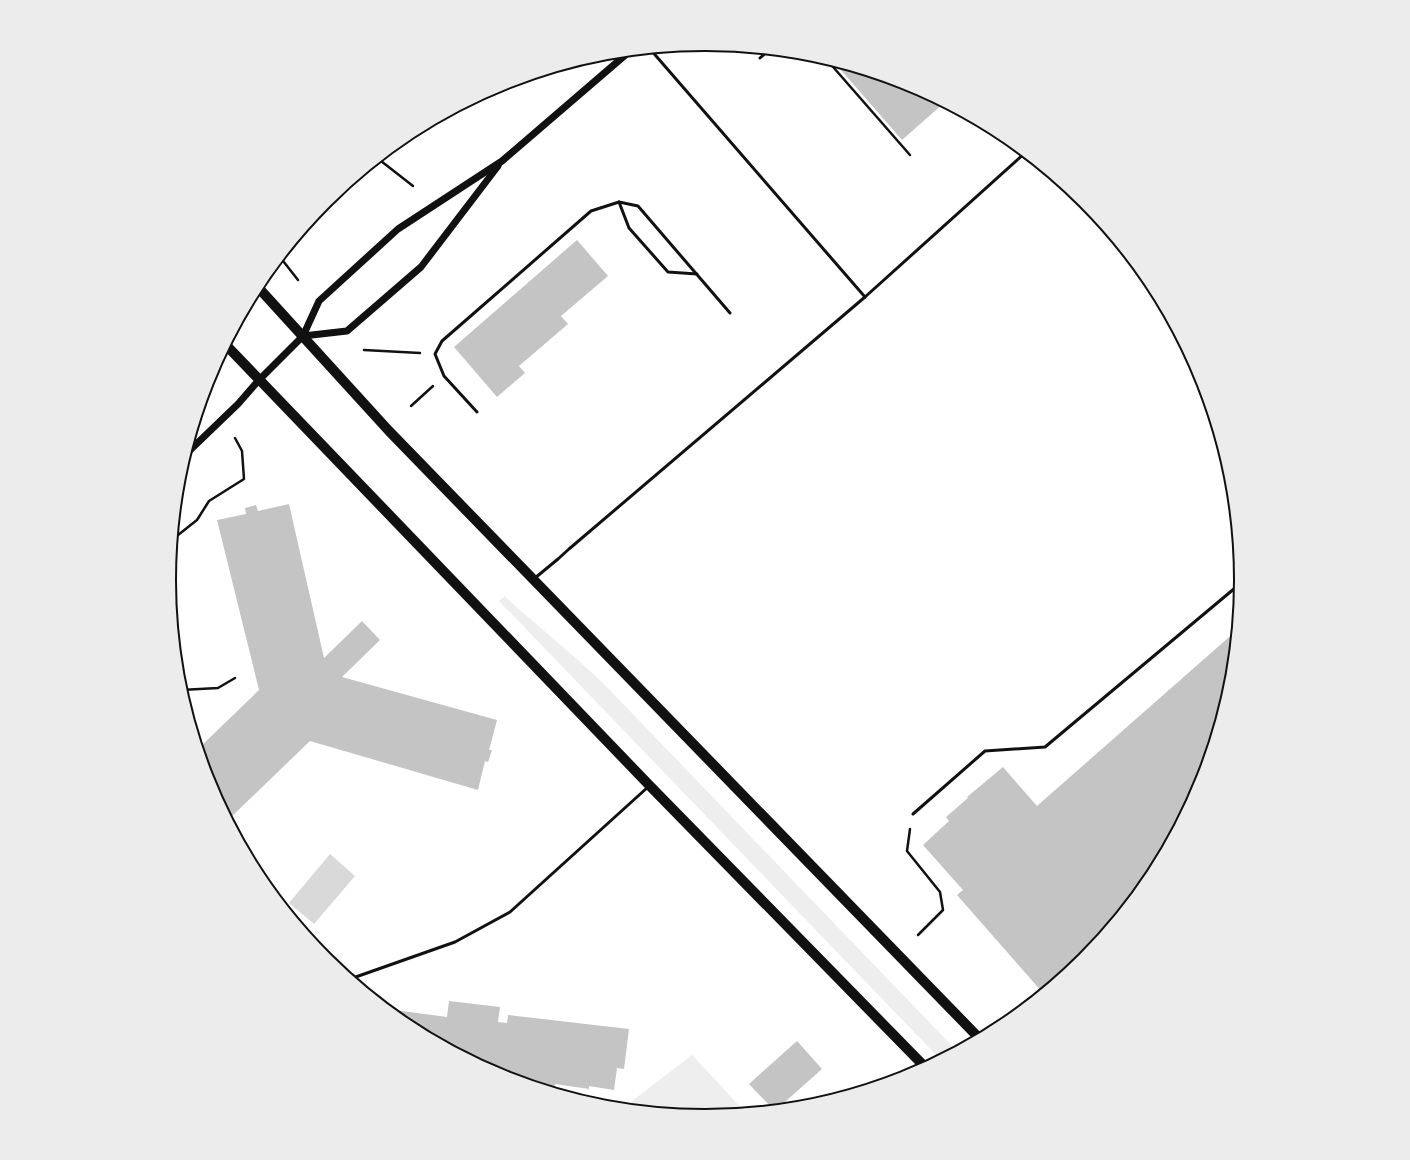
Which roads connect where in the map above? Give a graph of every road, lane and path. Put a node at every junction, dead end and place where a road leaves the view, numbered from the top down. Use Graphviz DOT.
graph roads {
  1 [pos="654,54"];
  2 [pos="764,55"];
  3 [pos="622,58"];
  4 [pos="760,58"];
  5 [pos="833,67"];
  6 [pos="910,155"];
  7 [pos="1022,156"];
  8 [pos="381,161"];
  9 [pos="502,162"];
  10 [pos="413,186"];
  11 [pos="619,202"];
  12 [pos="283,261"];
  13 [pos="697,274"];
  14 [pos="298,280"];
  15 [pos="262,291"];
  16 [pos="865,297"];
  17 [pos="730,313"];
  18 [pos="302,336"];
  19 [pos="230,349"];
  20 [pos="364,350"];
  21 [pos="435,354"];
  22 [pos="444,376"];
  23 [pos="259,380"];
  24 [pos="411,406"];
  25 [pos="477,412"];
  26 [pos="235,438"];
  27 [pos="193,447"];
  28 [pos="178,535"];
  29 [pos="533,579"];
  30 [pos="1234,589"];
  31 [pos="235,678"];
  32 [pos="188,690"];
  33 [pos="650,786"];
  34 [pos="913,814"];
  35 [pos="918,935"];
  36 [pos="355,977"];
  37 [pos="975,1034"];
  38 [pos="921,1063"];
  1 -- 16 [label="lane"];
  2 -- 4 [label="lane"];
  3 -- 9 [label="street"];
  5 -- 6 [label="path"];
  7 -- 16 [label="lane"];
  8 -- 10 [label="path"];
  9 -- 18 [label="street"];
  9 -- 18 [label="street"];
  11 -- 13 [label="lane"];
  11 -- 13 [label="lane"];
  11 -- 21 [label="lane"];
  12 -- 14 [label="path"];
  13 -- 17 [label="lane"];
  15 -- 18 [label="main road"];
  16 -- 29 [label="lane"];
  18 -- 23 [label="street"];
  18 -- 29 [label="main road"];
  19 -- 23 [label="main road"];
  20 -- 21 [label="path"];
  21 -- 22 [label="lane"];
  22 -- 24 [label="path"];
  22 -- 25 [label="lane"];
  23 -- 27 [label="street"];
  23 -- 33 [label="main road"];
  26 -- 28 [label="path"];
  29 -- 37 [label="main road"];
  30 -- 34 [label="lane"];
  31 -- 32 [label="path"];
  33 -- 36 [label="lane"];
  33 -- 38 [label="main road"];
  34 -- 35 [label="path"];
}
